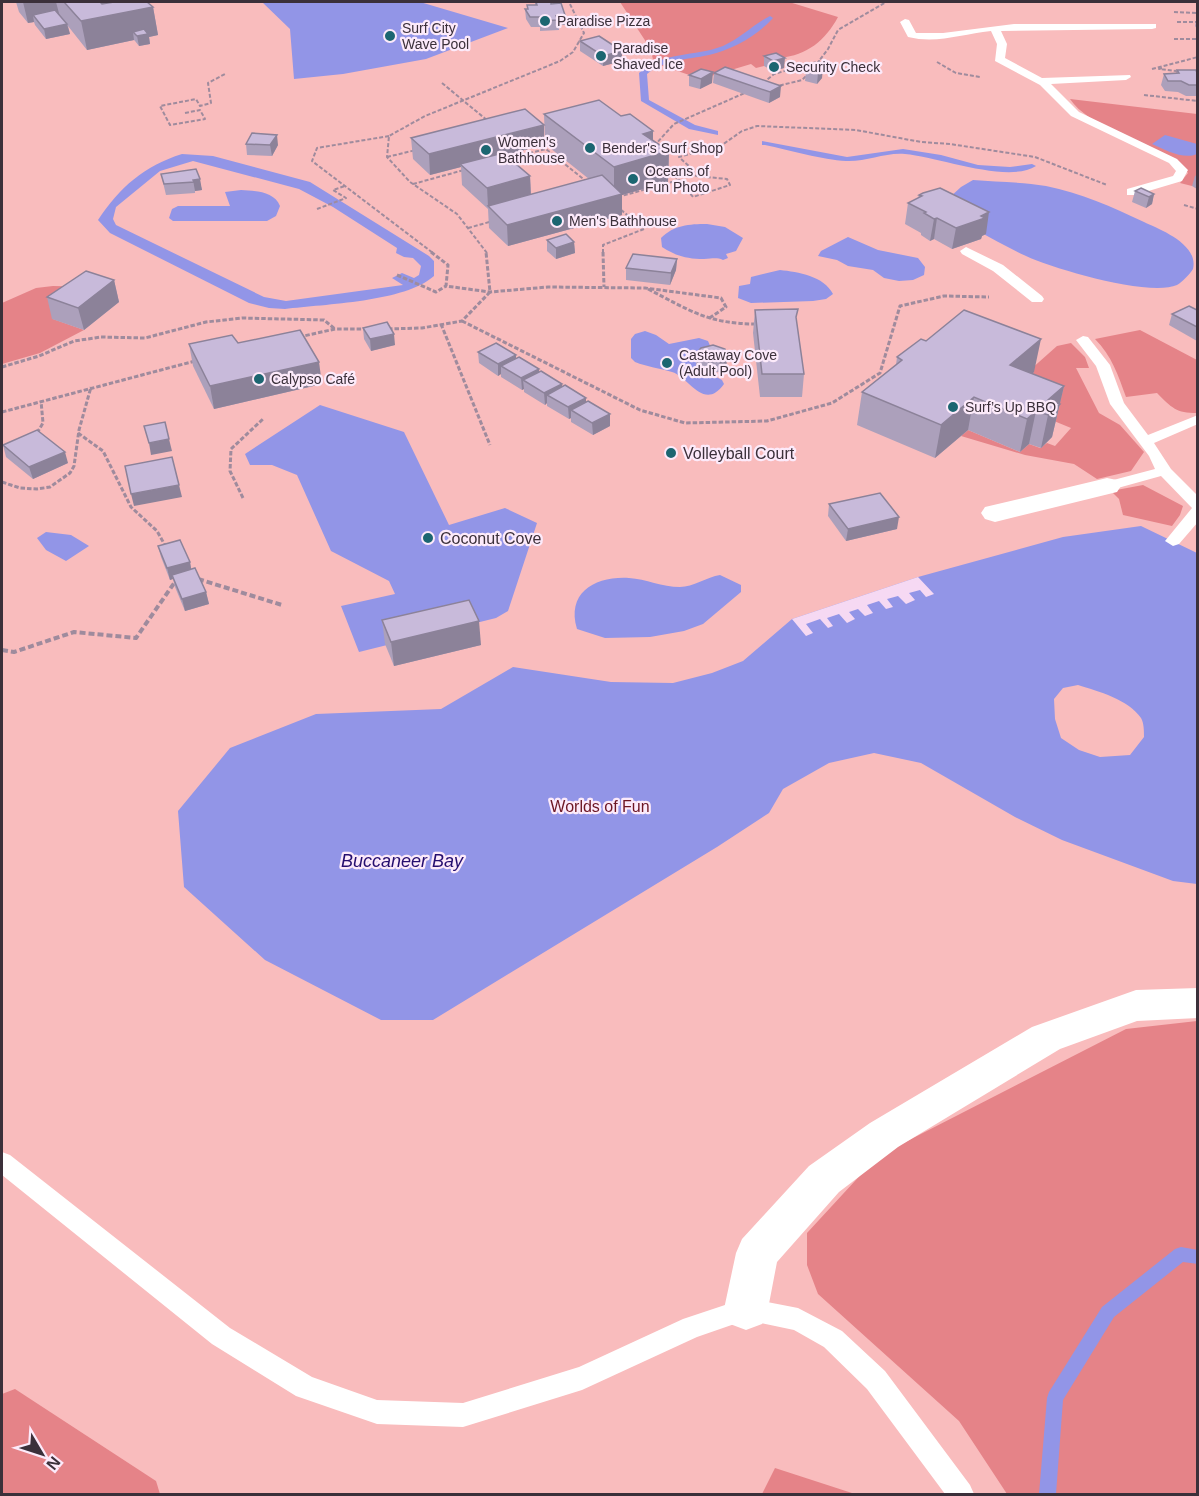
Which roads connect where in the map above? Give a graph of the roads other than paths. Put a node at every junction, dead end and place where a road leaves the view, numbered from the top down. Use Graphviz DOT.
graph roads {
  1 [pos="905,22"];
  2 [pos="1152,26"];
  3 [pos="994,28"];
  4 [pos="1126,77"];
  5 [pos="1041,81"];
  6 [pos="1131,192"];
  7 [pos="966,251"];
  8 [pos="1036,299"];
  9 [pos="1083,340"];
  10 [pos="1197,419"];
  11 [pos="1145,441"];
  12 [pos="1164,471"];
  13 [pos="1107,486"];
  14 [pos="1197,505"];
  15 [pos="1197,510"];
  16 [pos="995,513"];
  17 [pos="1173,541"];
  18 [pos="1197,1003"];
  19 [pos="2,1162"];
  20 [pos="746,1309"];
  21 [pos="961,1494"];
  1 -- 3 [label="lane"];
  2 -- 3 [label="lane"];
  3 -- 5 [label="lane"];
  4 -- 5 [label="lane"];
  5 -- 6 [label="lane"];
  7 -- 8 [label="lane"];
  9 -- 11 [label="lane"];
  10 -- 11 [label="lane"];
  11 -- 12 [label="lane"];
  12 -- 13 [label="lane"];
  12 -- 14 [label="lane"];
  13 -- 16 [label="street"];
  15 -- 17 [label="lane"];
  18 -- 20 [label="street"];
  19 -- 20 [label="lane"];
  20 -- 21 [label="lane"];
}
